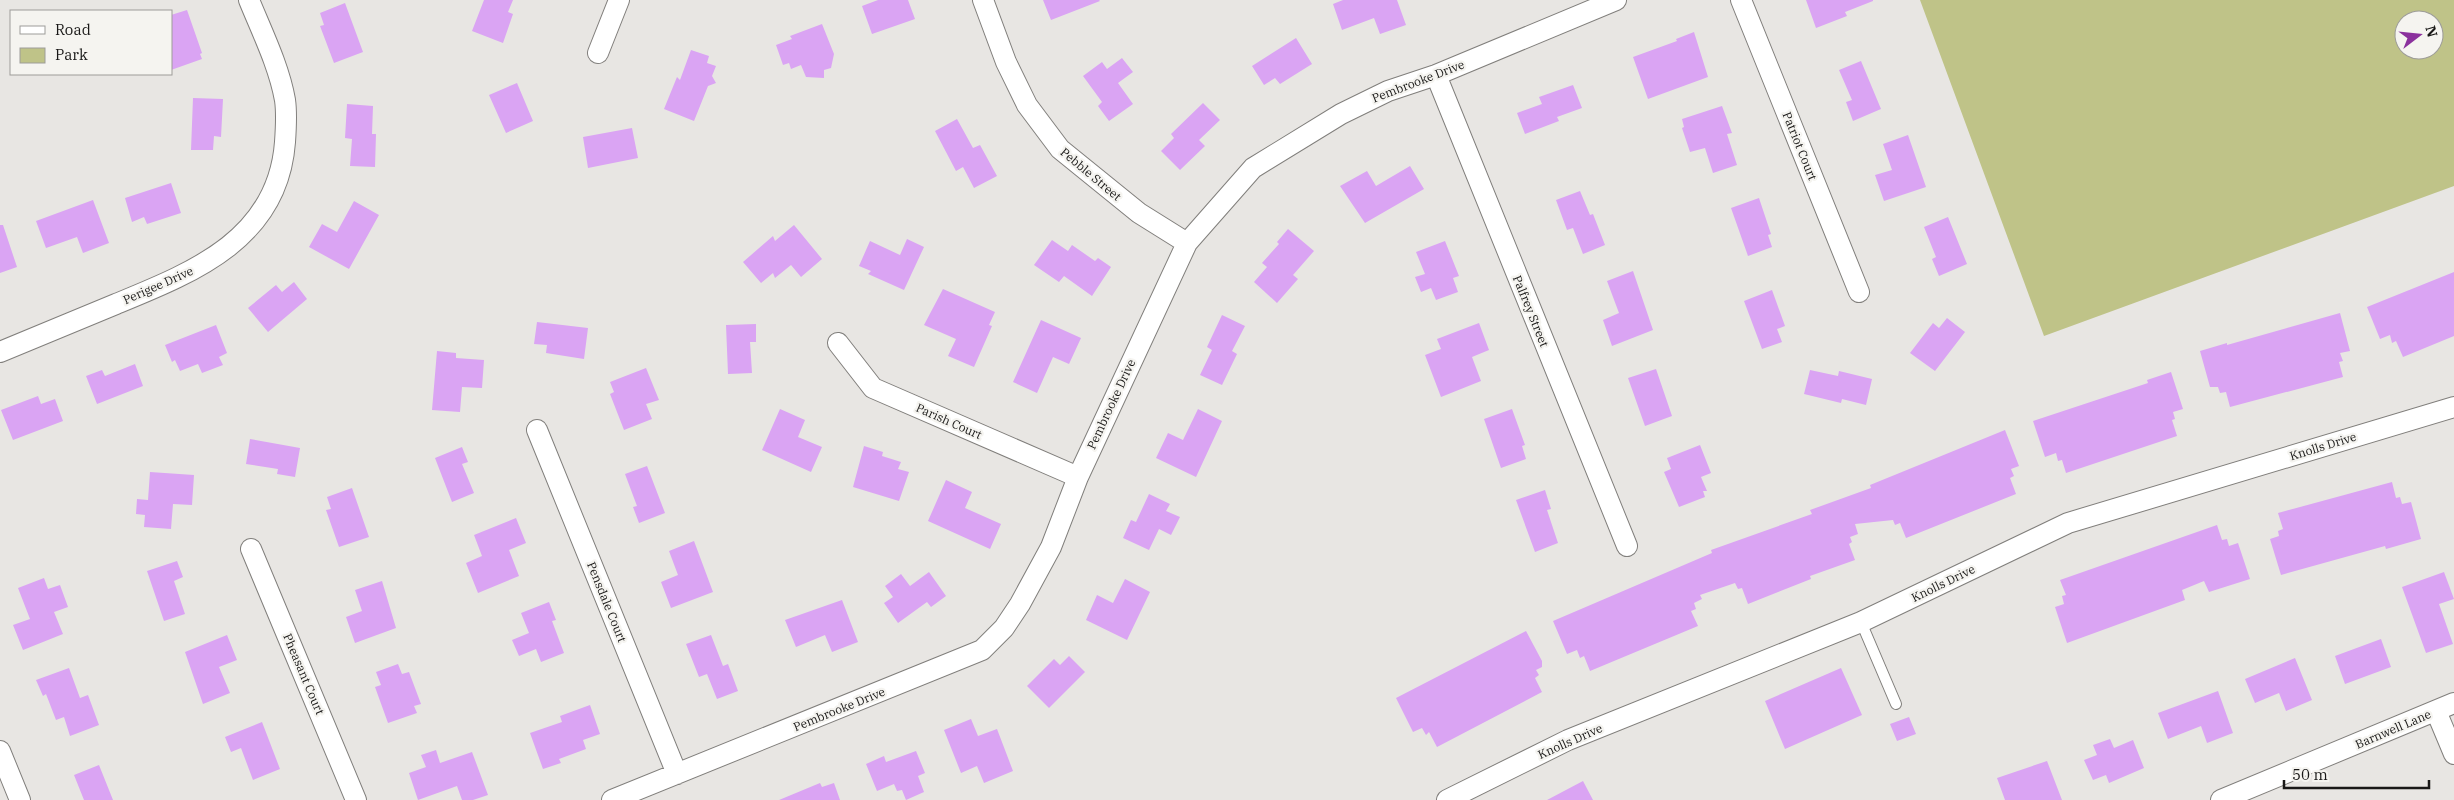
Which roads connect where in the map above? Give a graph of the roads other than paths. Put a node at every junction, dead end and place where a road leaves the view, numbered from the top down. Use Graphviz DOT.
graph roads {
  1 [pos="249,0"];
  2 [pos="620,0"];
  3 [pos="983,0"];
  4 [pos="1616,0"];
  5 [pos="1741,0"];
  6 [pos="598,53"];
  7 [pos="1436,75"];
  8 [pos="1187,243"];
  9 [pos="1858,292"];
  10 [pos="838,343"];
  11 [pos="0,352"];
  12 [pos="2454,407"];
  13 [pos="537,430"];
  14 [pos="1078,477"];
  15 [pos="1627,546"];
  16 [pos="251,548"];
  17 [pos="1861,622"];
  18 [pos="2454,703"];
  19 [pos="1896,704"];
  20 [pos="2436,711"];
  21 [pos="0,751"];
  22 [pos="2454,754"];
  23 [pos="677,774"];
  24 [pos="20,800"];
  25 [pos="356,800"];
  26 [pos="612,800"];
  27 [pos="1447,800"];
  28 [pos="2221,800"];
  1 -- 11 [label="street, Perigee Drive"];
  2 -- 6 [label="street"];
  3 -- 8 [label="street, Pebble Street"];
  4 -- 7 [label="street, Pembrooke Drive"];
  5 -- 9 [label="street, Patriot Court"];
  7 -- 8 [label="street, Pembrooke Drive"];
  7 -- 15 [label="street, Palfrey Street"];
  8 -- 14 [label="street, Pembrooke Drive"];
  10 -- 14 [label="street, Parish Court"];
  12 -- 17 [label="street, Knolls Drive"];
  13 -- 23 [label="street, Pensdale Court"];
  14 -- 23 [label="street, Pembrooke Drive"];
  16 -- 25 [label="street, Pheasant Court"];
  17 -- 19 [label="lane"];
  17 -- 27 [label="street, Knolls Drive"];
  18 -- 20 [label="street, Barnwell Lane"];
  20 -- 22 [label="street"];
  20 -- 28 [label="street, Barnwell Lane"];
  21 -- 24 [label="street"];
  23 -- 26 [label="street, Pembrooke Drive"];
}
